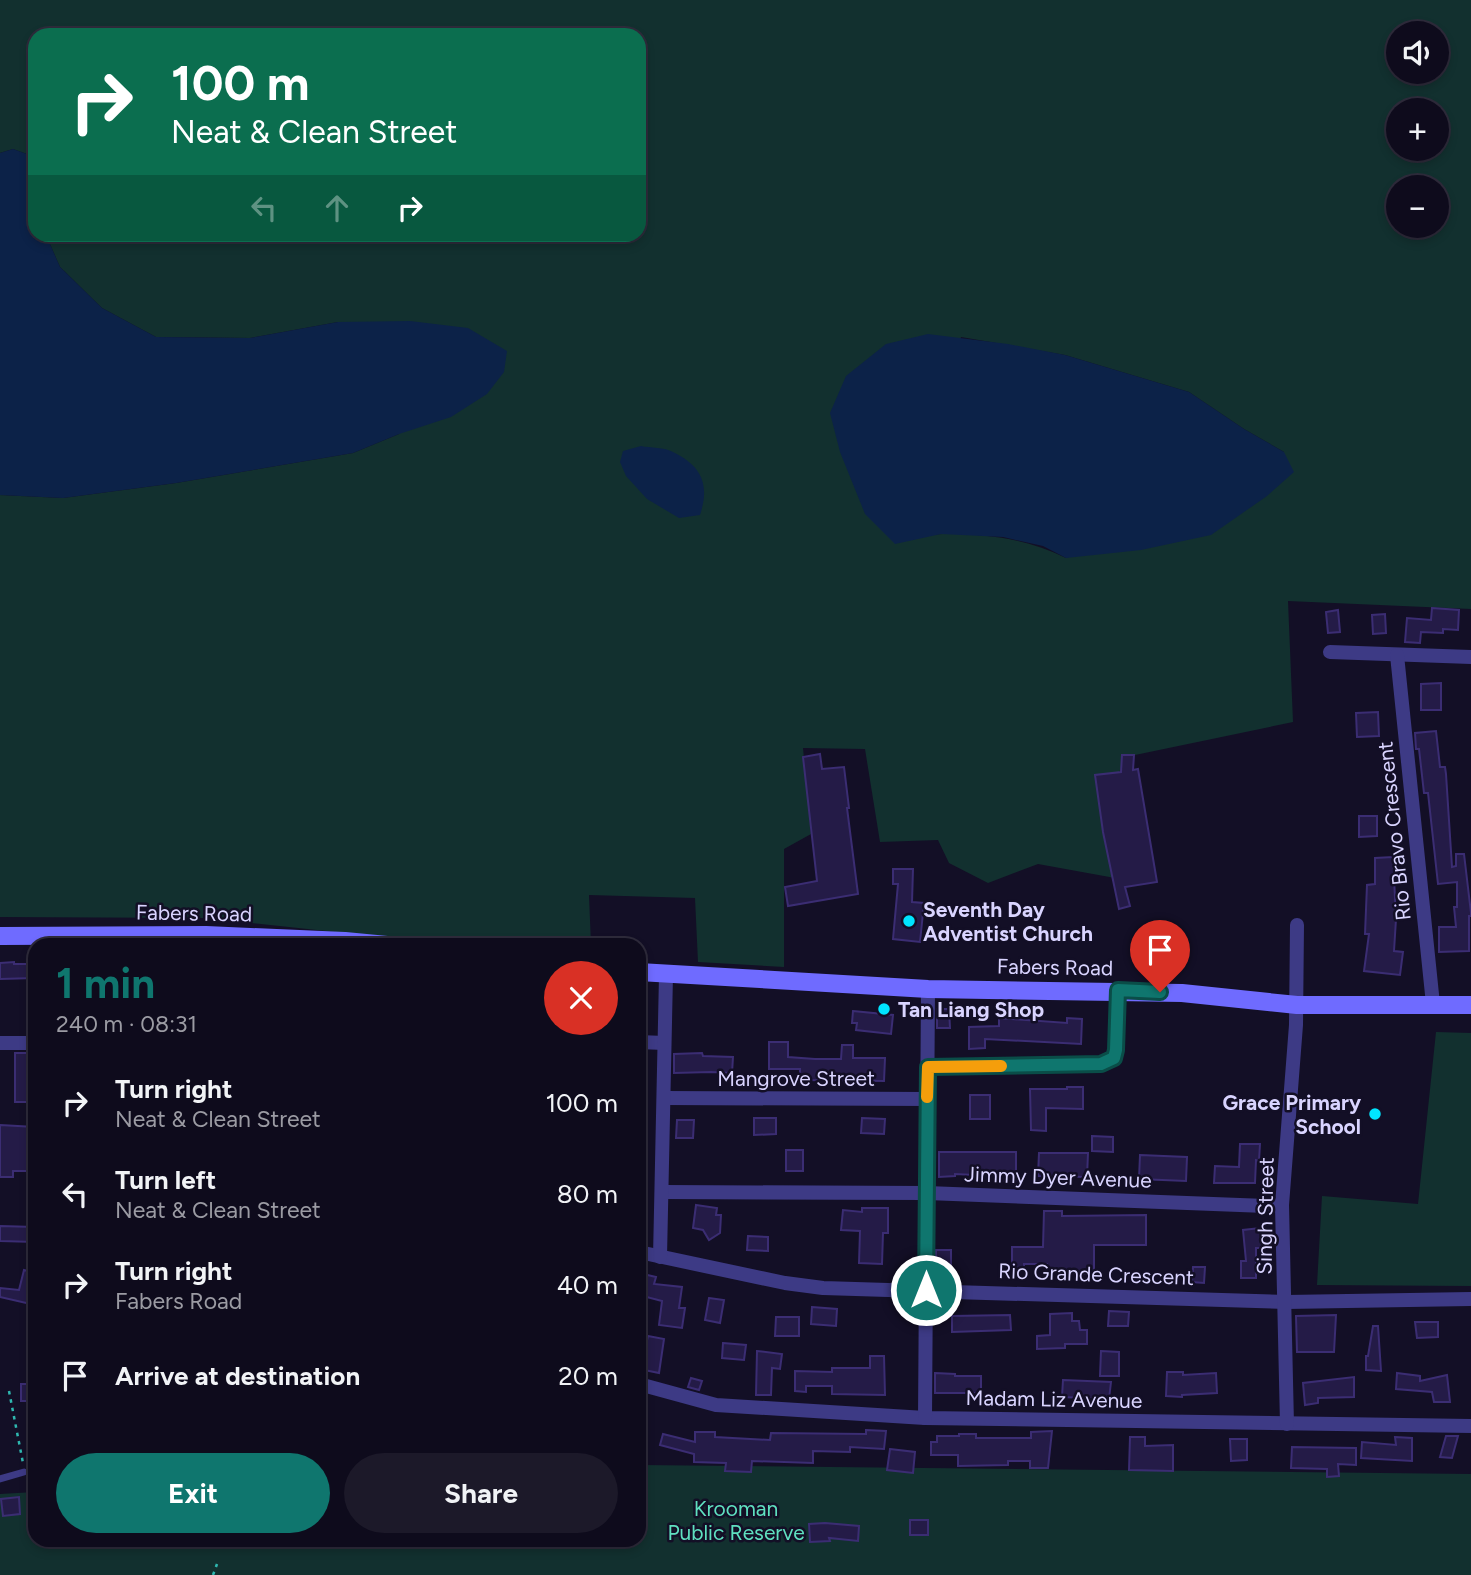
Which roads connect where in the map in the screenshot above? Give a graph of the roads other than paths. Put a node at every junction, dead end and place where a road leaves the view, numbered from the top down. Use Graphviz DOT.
graph roads {
  1 [pos="1330,652"];
  2 [pos="1397,655"];
  3 [pos="1471,657"];
  4 [pos="1297,925"];
  5 [pos="0,936"];
  6 [pos="103,938"];
  7 [pos="646,973"];
  8 [pos="666,975"];
  9 [pos="928,989"];
  10 [pos="1118,990"];
  11 [pos="1433,1003"];
  12 [pos="1297,1005"];
  13 [pos="1471,1005"];
  14 [pos="0,1043"];
  15 [pos="28,1043"];
  16 [pos="646,1043"];
  17 [pos="664,1044"];
  18 [pos="928,1067"];
  19 [pos="665,1098"];
  20 [pos="927,1099"];
  21 [pos="663,1192"];
  22 [pos="926,1193"];
  23 [pos="1282,1205"];
  24 [pos="646,1254"];
  25 [pos="660,1257"];
  26 [pos="926,1290"];
  27 [pos="1471,1299"];
  28 [pos="1286,1302"];
  29 [pos="646,1386"];
  30 [pos="925,1418"];
  31 [pos="1287,1424"];
  32 [pos="1471,1426"];
  33 [pos="24,1472"];
  34 [pos="0,1479"];
  1 -- 2 [label="street"];
  2 -- 3 [label="street"];
  2 -- 11 [label="street, Rio Bravo Crescent"];
  4 -- 12 [label="street, Singh Street"];
  5 -- 6 [label="main road, Fabers Road"];
  7 -- 8 [label="main road, Fabers Road"];
  8 -- 9 [label="main road, Fabers Road"];
  8 -- 17 [label="street"];
  9 -- 10 [label="main road, Fabers Road"];
  9 -- 18 [label="street"];
  10 -- 12 [label="main road, Fabers Road"];
  10 -- 18 [label="street"];
  11 -- 12 [label="main road, Fabers Road"];
  11 -- 13 [label="main road, Fabers Road"];
  12 -- 23 [label="street, Singh Street"];
  14 -- 15 [label="street"];
  16 -- 17 [label="street"];
  17 -- 19 [label="street"];
  18 -- 20 [label="street"];
  19 -- 20 [label="street, Mangrove Street"];
  19 -- 21 [label="street"];
  20 -- 22 [label="street"];
  21 -- 22 [label="street, Jimmy Dyer Avenue"];
  21 -- 25 [label="street"];
  22 -- 23 [label="street, Jimmy Dyer Avenue"];
  22 -- 26 [label="street"];
  23 -- 28 [label="street, Singh Street"];
  24 -- 25 [label="street, Rio Grande Crescent"];
  25 -- 26 [label="street, Rio Grande Crescent"];
  26 -- 28 [label="street, Rio Grande Crescent"];
  26 -- 30 [label="street"];
  27 -- 28 [label="street, Rio Grande Crescent"];
  28 -- 31 [label="street, Singh Street"];
  29 -- 30 [label="street, Madam Liz Avenue"];
  30 -- 31 [label="street, Madam Liz Avenue"];
  31 -- 32 [label="street, Madam Liz Avenue"];
  33 -- 34 [label="lane"];
}
